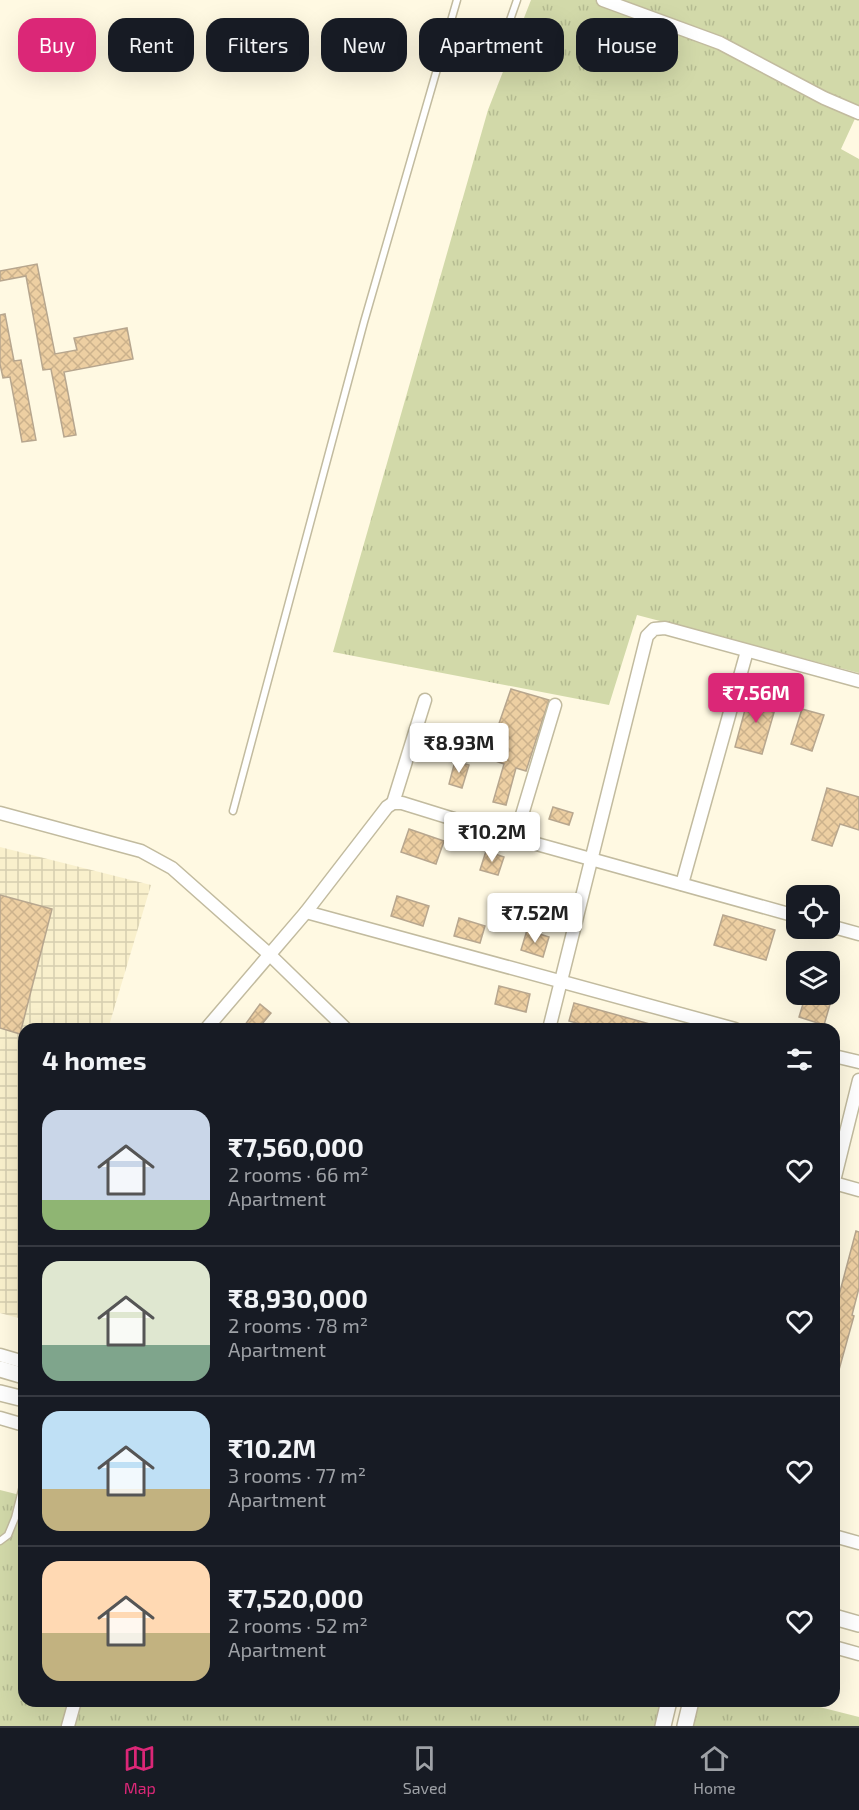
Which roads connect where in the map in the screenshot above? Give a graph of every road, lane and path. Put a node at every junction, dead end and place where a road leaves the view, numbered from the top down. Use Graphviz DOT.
graph roads {
  1 [pos="457,0"];
  2 [pos="517,0"];
  3 [pos="603,0"];
  4 [pos="511,18"];
  5 [pos="824,98"];
  6 [pos="859,113"];
  7 [pos="859,121"];
  8 [pos="747,651"];
  9 [pos="859,681"];
  10 [pos="425,700"];
  11 [pos="555,705"];
  12 [pos="393,803"];
  13 [pos="233,811"];
  14 [pos="0,813"];
  15 [pos="514,838"];
  16 [pos="591,859"];
  17 [pos="682,884"];
  18 [pos="306,912"];
  19 [pos="786,913"];
  20 [pos="840,929"];
  21 [pos="859,934"];
  22 [pos="269,954"];
  23 [pos="561,983"];
  24 [pos="211,1023"];
  25 [pos="340,1023"];
  26 [pos="551,1023"];
  27 [pos="712,1023"];
  28 [pos="840,1057"];
  29 [pos="859,1062"];
  30 [pos="859,1080"];
  31 [pos="840,1158"];
  32 [pos="840,1184"];
  33 [pos="859,1190"];
  34 [pos="0,1355"];
  35 [pos="18,1360"];
  36 [pos="0,1369"];
  37 [pos="18,1374"];
  38 [pos="0,1393"];
  39 [pos="18,1398"];
  40 [pos="0,1418"];
  41 [pos="18,1423"];
  42 [pos="18,1502"];
  43 [pos="840,1538"];
  44 [pos="0,1541"];
  45 [pos="859,1543"];
  46 [pos="840,1619"];
  47 [pos="859,1624"];
  48 [pos="840,1649"];
  49 [pos="859,1654"];
  50 [pos="73,1707"];
  51 [pos="668,1707"];
  52 [pos="690,1707"];
  53 [pos="68,1726"];
  54 [pos="663,1726"];
  55 [pos="685,1726"];
  1 -- 13 [label="lane"];
  2 -- 4 [label="lane"];
  3 -- 5 [label="street"];
  5 -- 6 [label="street"];
  5 -- 7 [label="street"];
  8 -- 9 [label="street"];
  8 -- 16 [label="street"];
  8 -- 17 [label="street"];
  10 -- 12 [label="street"];
  11 -- 15 [label="street"];
  12 -- 15 [label="street"];
  12 -- 18 [label="street"];
  14 -- 22 [label="street"];
  15 -- 16 [label="street"];
  16 -- 17 [label="street"];
  16 -- 23 [label="street"];
  17 -- 19 [label="street"];
  18 -- 22 [label="street"];
  18 -- 23 [label="street"];
  20 -- 21 [label="street"];
  22 -- 24 [label="street"];
  22 -- 25 [label="street"];
  23 -- 26 [label="street"];
  23 -- 27 [label="street"];
  28 -- 29 [label="street"];
  30 -- 31 [label="street"];
  32 -- 33 [label="street"];
  34 -- 35 [label="street"];
  36 -- 37 [label="street"];
  38 -- 39 [label="street"];
  40 -- 41 [label="street"];
  42 -- 44 [label="lane"];
  43 -- 45 [label="street"];
  46 -- 47 [label="street"];
  48 -- 49 [label="street"];
  50 -- 53 [label="street"];
  51 -- 54 [label="street"];
  52 -- 55 [label="street"];
}
